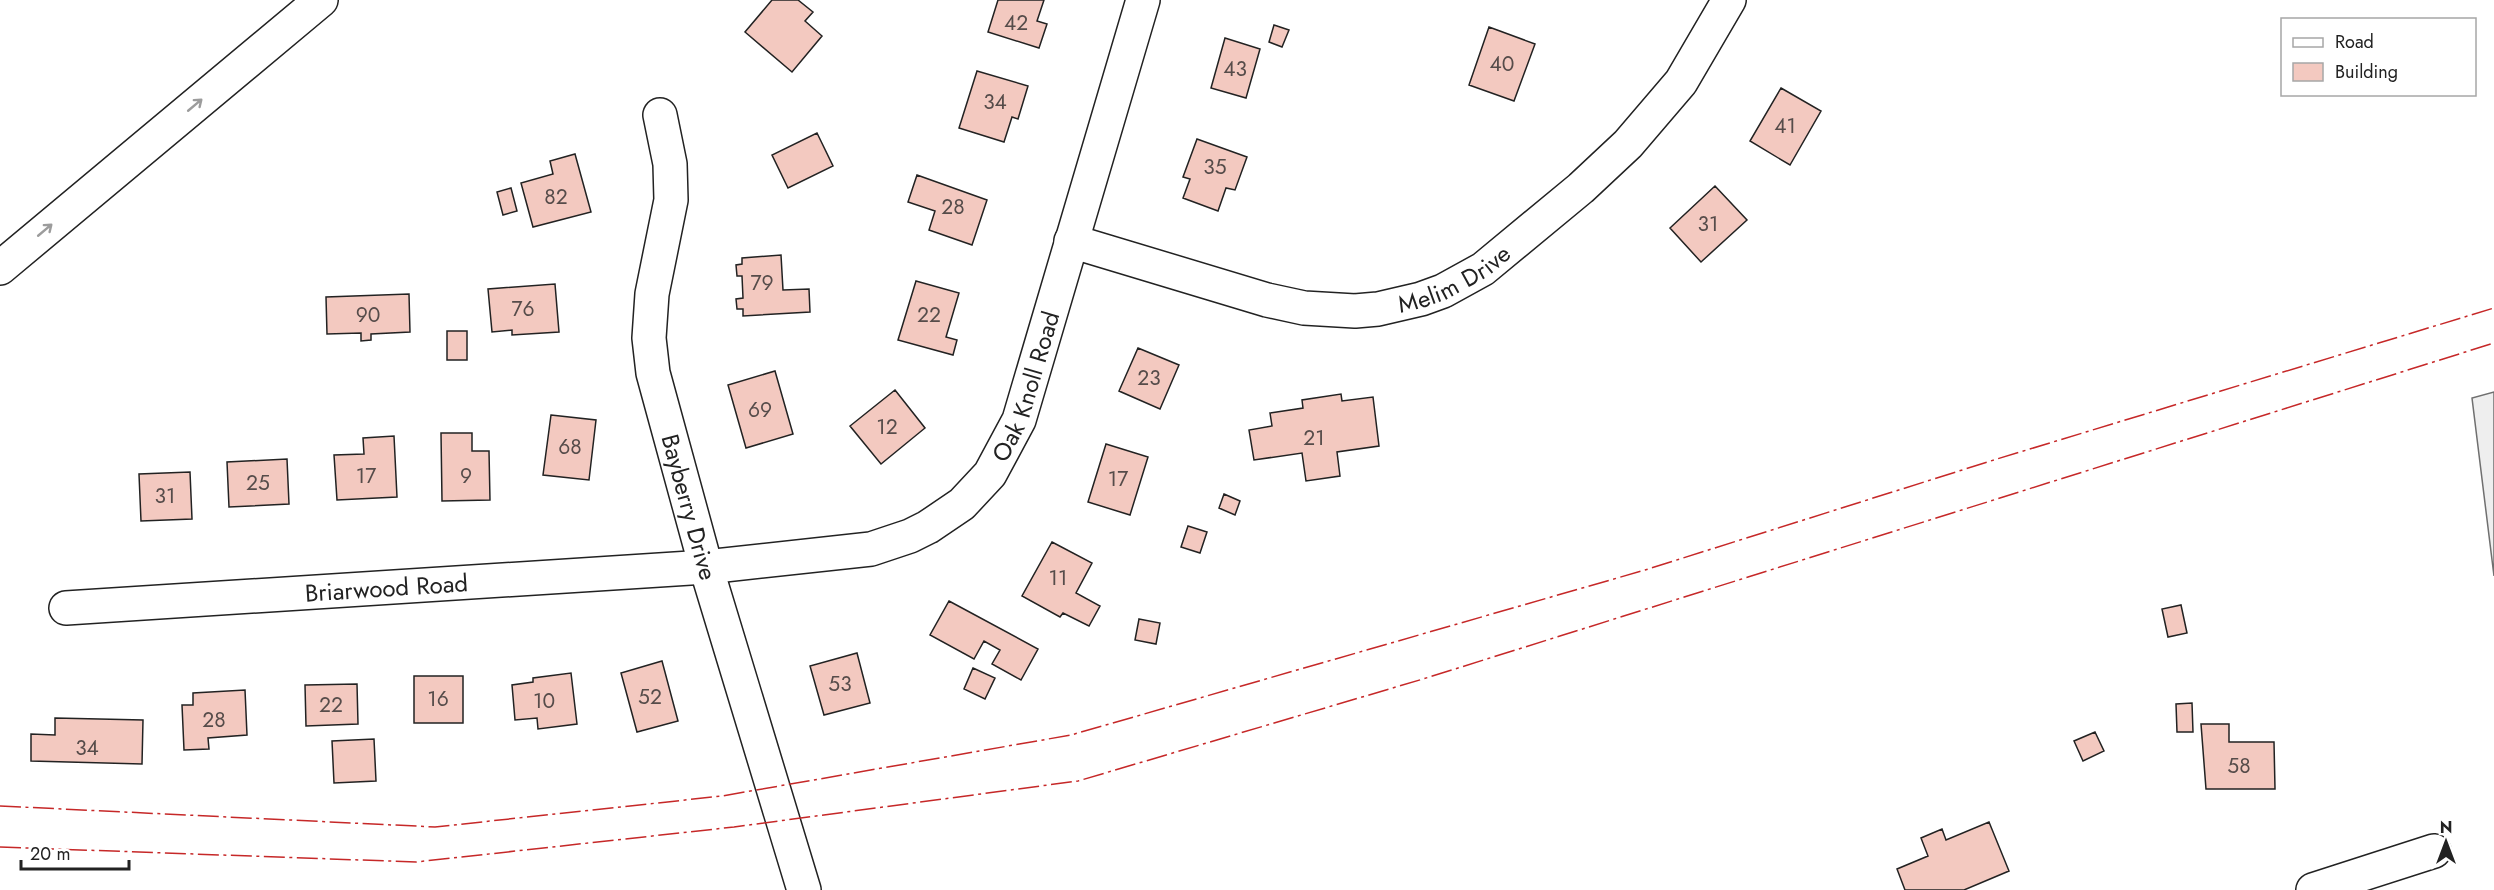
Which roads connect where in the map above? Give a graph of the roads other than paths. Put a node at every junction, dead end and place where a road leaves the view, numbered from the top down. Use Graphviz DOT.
graph roads {
  1 [pos="321,0"];
  2 [pos="1143,0"];
  3 [pos="1729,0"];
  4 [pos="660,115"];
  5 [pos="1071,241"];
  6 [pos="0,268"];
  7 [pos="706,567"];
  8 [pos="66,608"];
  9 [pos="2434,851"];
  10 [pos="804,890"];
  11 [pos="2313,890"];
  6 -- 1 [label="main road, one-way"];
  2 -- 5 [label="main road, Oak Knoll Road"];
  3 -- 5 [label="main road, Melim Drive"];
  4 -- 7 [label="main road, Bayberry Drive"];
  5 -- 7 [label="main road, Oak Knoll Road"];
  7 -- 8 [label="main road, Briarwood Road"];
  7 -- 10 [label="main road, Bayberry Drive"];
  9 -- 11 [label="main road"];
}
